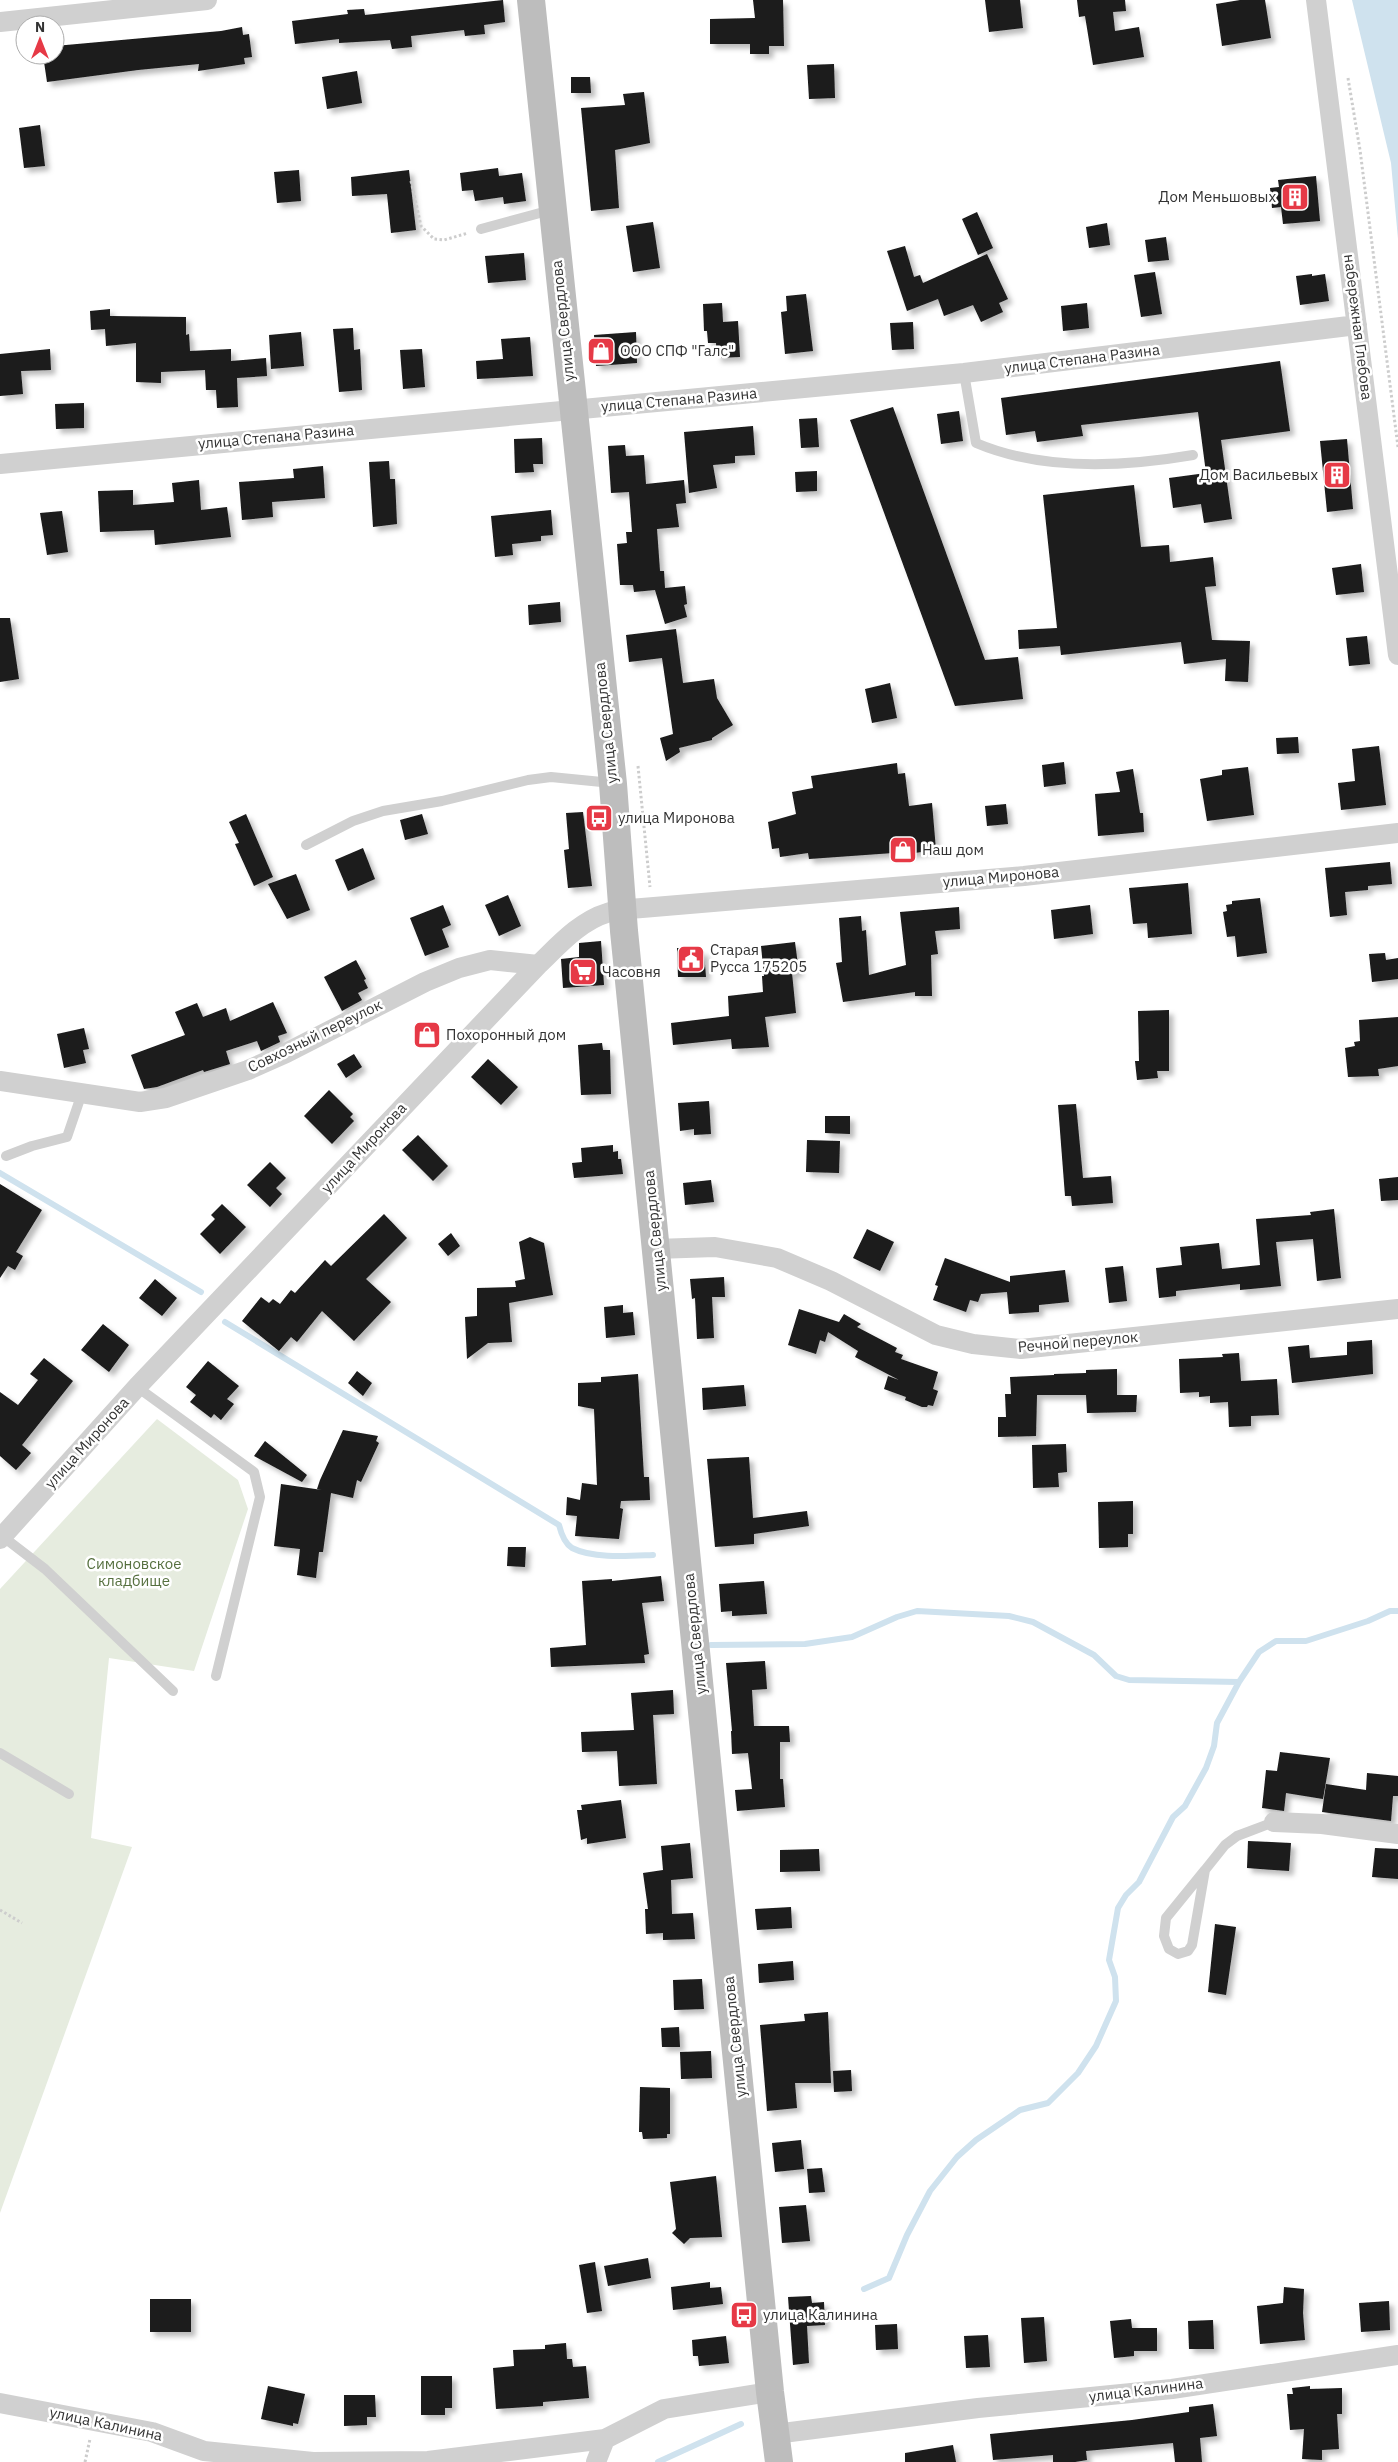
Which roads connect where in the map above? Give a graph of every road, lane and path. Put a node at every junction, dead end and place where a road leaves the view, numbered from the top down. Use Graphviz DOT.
graph roads {
  1 [pos="207,0"];
  2 [pos="531,0"];
  3 [pos="1316,0"];
  4 [pos="0,22"];
  5 [pos="1348,75"];
  6 [pos="411,181"];
  7 [pos="552,210"];
  8 [pos="480,229"];
  9 [pos="1358,325"];
  10 [pos="964,373"];
  11 [pos="572,410"];
  12 [pos="1398,446"];
  13 [pos="1193,455"];
  14 [pos="0,464"];
  15 [pos="1398,655"];
  16 [pos="613,784"];
  17 [pos="1398,833"];
  18 [pos="306,845"];
  19 [pos="622,911"];
  20 [pos="538,964"];
  21 [pos="0,1081"];
  22 [pos="82,1092"];
  23 [pos="6,1156"];
  24 [pos="656,1249"];
  25 [pos="1398,1309"];
  26 [pos="137,1387"];
  27 [pos="1,1537"];
  28 [pos="216,1676"];
  29 [pos="173,1691"];
  30 [pos="0,1753"];
  31 [pos="69,1794"];
  32 [pos="1274,1822"];
  33 [pos="1398,1834"];
  34 [pos="1205,1870"];
  35 [pos="0,1910"];
  36 [pos="22,1923"];
  37 [pos="1398,2355"];
  38 [pos="770,2392"];
  39 [pos="0,2402"];
  40 [pos="775,2434"];
  41 [pos="605,2439"];
  42 [pos="596,2462"];
  43 [pos="779,2462"];
  1 -- 4 [label="street"];
  2 -- 7 [label="street, улица Свердлова"];
  3 -- 9 [label="street, набережная Глебова"];
  5 -- 12 [label="path"];
  6 -- 8 [label="path"];
  7 -- 8 [label="lane"];
  7 -- 11 [label="street, улица Свердлова"];
  9 -- 10 [label="street, улица Степана Разина"];
  9 -- 15 [label="street, набережная Глебова"];
  10 -- 11 [label="street, улица Степана Разина"];
  10 -- 13 [label="lane"];
  11 -- 14 [label="street, улица Степана Разина"];
  11 -- 16 [label="street, улица Свердлова"];
  16 -- 18 [label="lane"];
  16 -- 19 [label="street, улица Свердлова"];
  17 -- 19 [label="street, улица Миронова"];
  19 -- 20 [label="street, улица Миронова"];
  19 -- 24 [label="street, улица Свердлова"];
  20 -- 22 [label="street, Совхозный переулок"];
  20 -- 26 [label="street, улица Миронова"];
  21 -- 22 [label="street, Совхозный переулок"];
  22 -- 23 [label="lane"];
  24 -- 25 [label="street, Речной переулок"];
  24 -- 38 [label="street, улица Свердлова"];
  26 -- 27 [label="street, улица Миронова"];
  26 -- 28 [label="lane"];
  27 -- 29 [label="lane"];
  30 -- 31 [label="lane"];
  32 -- 33 [label="street"];
  32 -- 34 [label="lane"];
  34 -- 34 [label="lane"];
  35 -- 36 [label="path"];
  37 -- 40 [label="street, улица Калинина"];
  38 -- 40 [label="street, улица Свердлова"];
  38 -- 41 [label="street, улица Калинина"];
  39 -- 41 [label="street, улица Калинина"];
  40 -- 43 [label="street, улица Свердлова"];
  41 -- 42 [label="street"];
}
